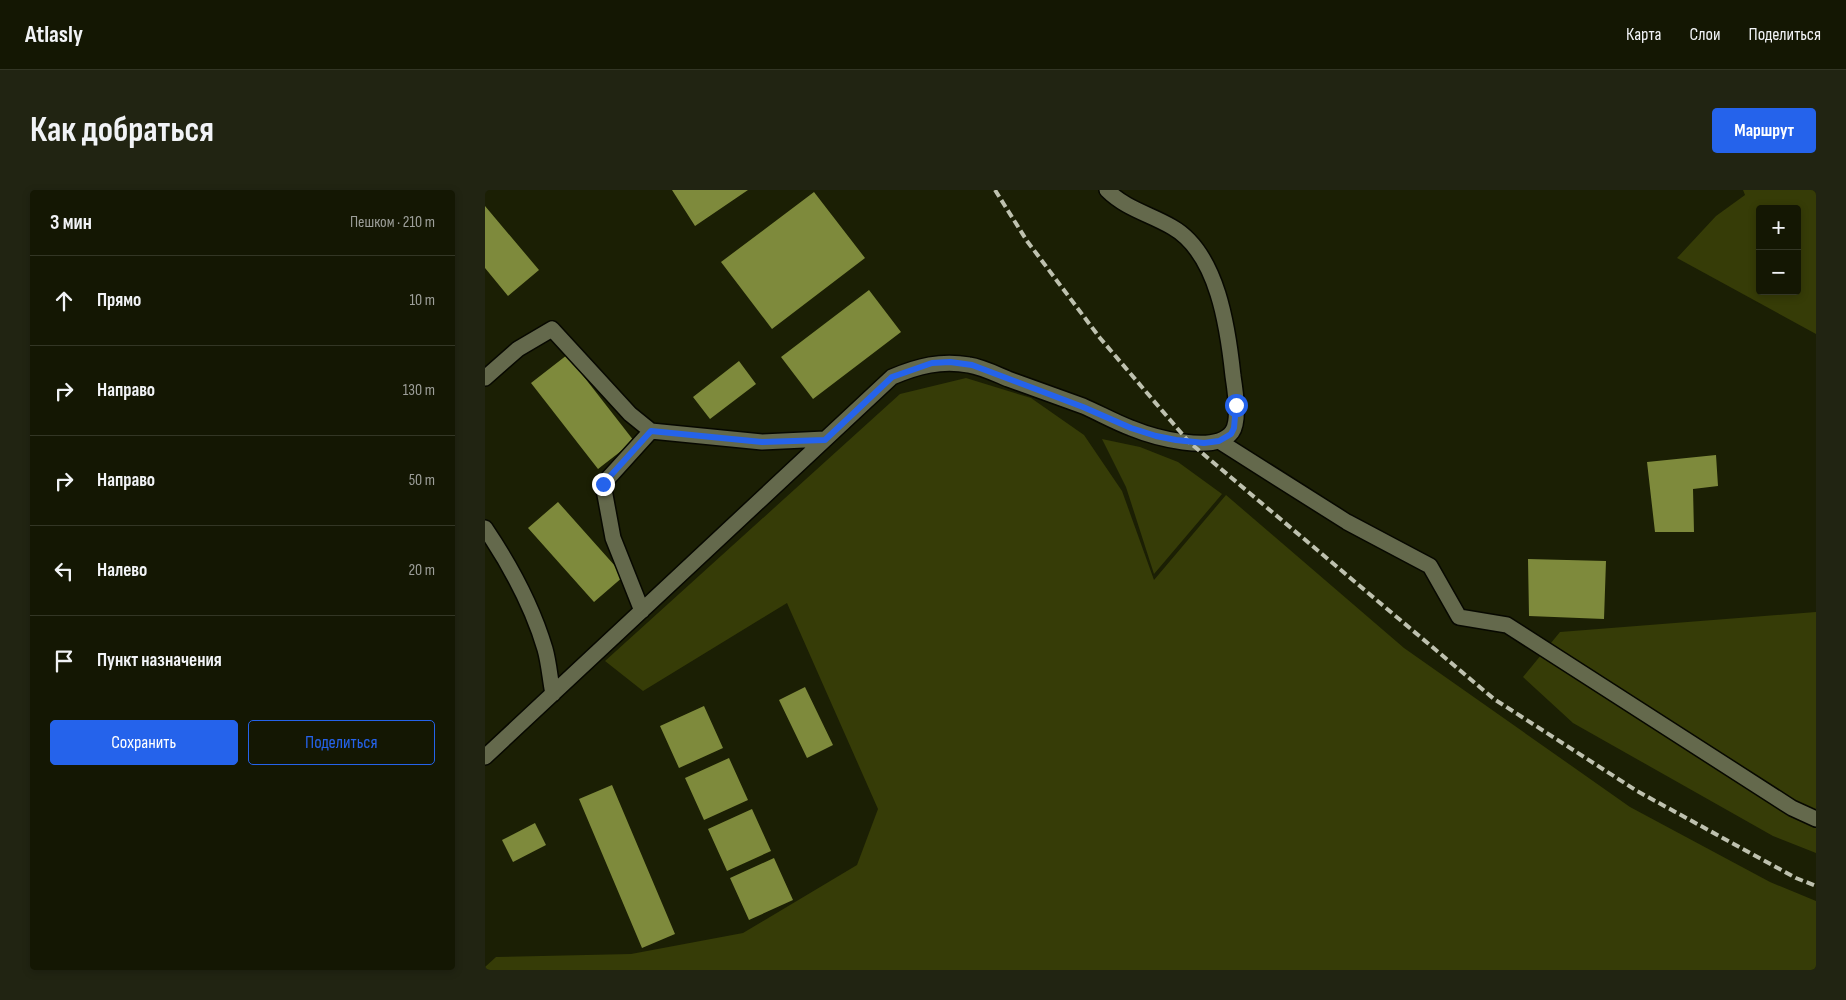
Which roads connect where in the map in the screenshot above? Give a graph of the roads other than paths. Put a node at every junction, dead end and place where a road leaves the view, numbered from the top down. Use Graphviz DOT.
graph roads {
  1 [pos="1107,190"];
  2 [pos="485,378"];
  3 [pos="651,431"];
  4 [pos="825,440"];
  5 [pos="1219,441"];
  6 [pos="485,528"];
  7 [pos="642,611"];
  8 [pos="553,694"];
  9 [pos="485,758"];
  10 [pos="1816,819"];
  1 -- 5 [label="street"];
  2 -- 3 [label="street"];
  3 -- 4 [label="street"];
  3 -- 7 [label="street"];
  4 -- 5 [label="street"];
  4 -- 7 [label="street"];
  5 -- 10 [label="street"];
  6 -- 8 [label="street"];
  7 -- 8 [label="street"];
  8 -- 9 [label="street"];
}
